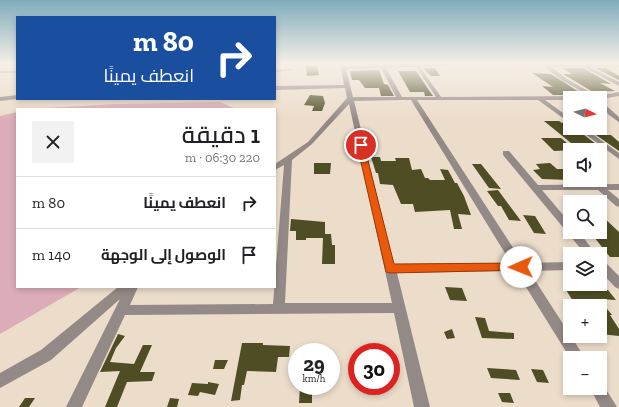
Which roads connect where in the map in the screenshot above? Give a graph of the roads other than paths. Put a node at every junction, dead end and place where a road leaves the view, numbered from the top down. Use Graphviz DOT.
graph roads {
  1 [pos="346,82"];
  2 [pos="391,82"];
  3 [pos="428,82"];
  4 [pos="568,82"];
  5 [pos="347,86"];
  6 [pos="276,88"];
  7 [pos="584,91"];
  8 [pos="619,94"];
  9 [pos="607,96"];
  10 [pos="16,97"];
  11 [pos="539,98"];
  12 [pos="563,98"];
  13 [pos="0,99"];
  14 [pos="350,99"];
  15 [pos="400,99"];
  16 [pos="413,99"];
  17 [pos="440,99"];
  18 [pos="607,110"];
  19 [pos="563,116"];
  20 [pos="619,120"];
  21 [pos="590,135"];
  22 [pos="506,153"];
  23 [pos="619,156"];
  24 [pos="288,159"];
  25 [pos="276,167"];
  26 [pos="600,187"];
  27 [pos="607,187"];
  28 [pos="619,187"];
  29 [pos="535,188"];
  30 [pos="619,204"];
  31 [pos="563,221"];
  32 [pos="579,239"];
  33 [pos="585,247"];
  34 [pos="563,266"];
  35 [pos="521,267"];
  36 [pos="390,269"];
  37 [pos="607,272"];
  38 [pos="619,284"];
  39 [pos="125,288"];
  40 [pos="132,288"];
  41 [pos="399,308"];
  42 [pos="279,309"];
  43 [pos="121,310"];
  44 [pos="574,351"];
  45 [pos="0,381"];
  46 [pos="601,395"];
  47 [pos="74,407"];
  48 [pos="422,407"];
  49 [pos="609,407"];
  1 -- 5 [label="street"];
  2 -- 15 [label="street"];
  3 -- 17 [label="street"];
  4 -- 7 [label="street"];
  5 -- 6 [label="street"];
  5 -- 14 [label="street"];
  8 -- 9 [label="street"];
  10 -- 13 [label="street"];
  11 -- 12 [label="street"];
  11 -- 17 [label="street"];
  11 -- 19 [label="street"];
  14 -- 15 [label="street"];
  14 -- 24 [label="street"];
  14 -- 36 [label="street"];
  15 -- 16 [label="street"];
  16 -- 17 [label="street"];
  16 -- 35 [label="street"];
  18 -- 20 [label="street"];
  21 -- 23 [label="street"];
  22 -- 29 [label="street"];
  24 -- 25 [label="street"];
  24 -- 42 [label="street"];
  26 -- 29 [label="street"];
  26 -- 30 [label="street"];
  27 -- 28 [label="street"];
  29 -- 31 [label="street"];
  32 -- 33 [label="street"];
  34 -- 35 [label="street"];
  35 -- 36 [label="street"];
  35 -- 44 [label="street"];
  36 -- 41 [label="street"];
  37 -- 38 [label="street"];
  39 -- 45 [label="street"];
  40 -- 43 [label="street"];
  41 -- 42 [label="street"];
  41 -- 48 [label="street"];
  42 -- 43 [label="street"];
  43 -- 47 [label="street"];
  46 -- 49 [label="street"];
}
